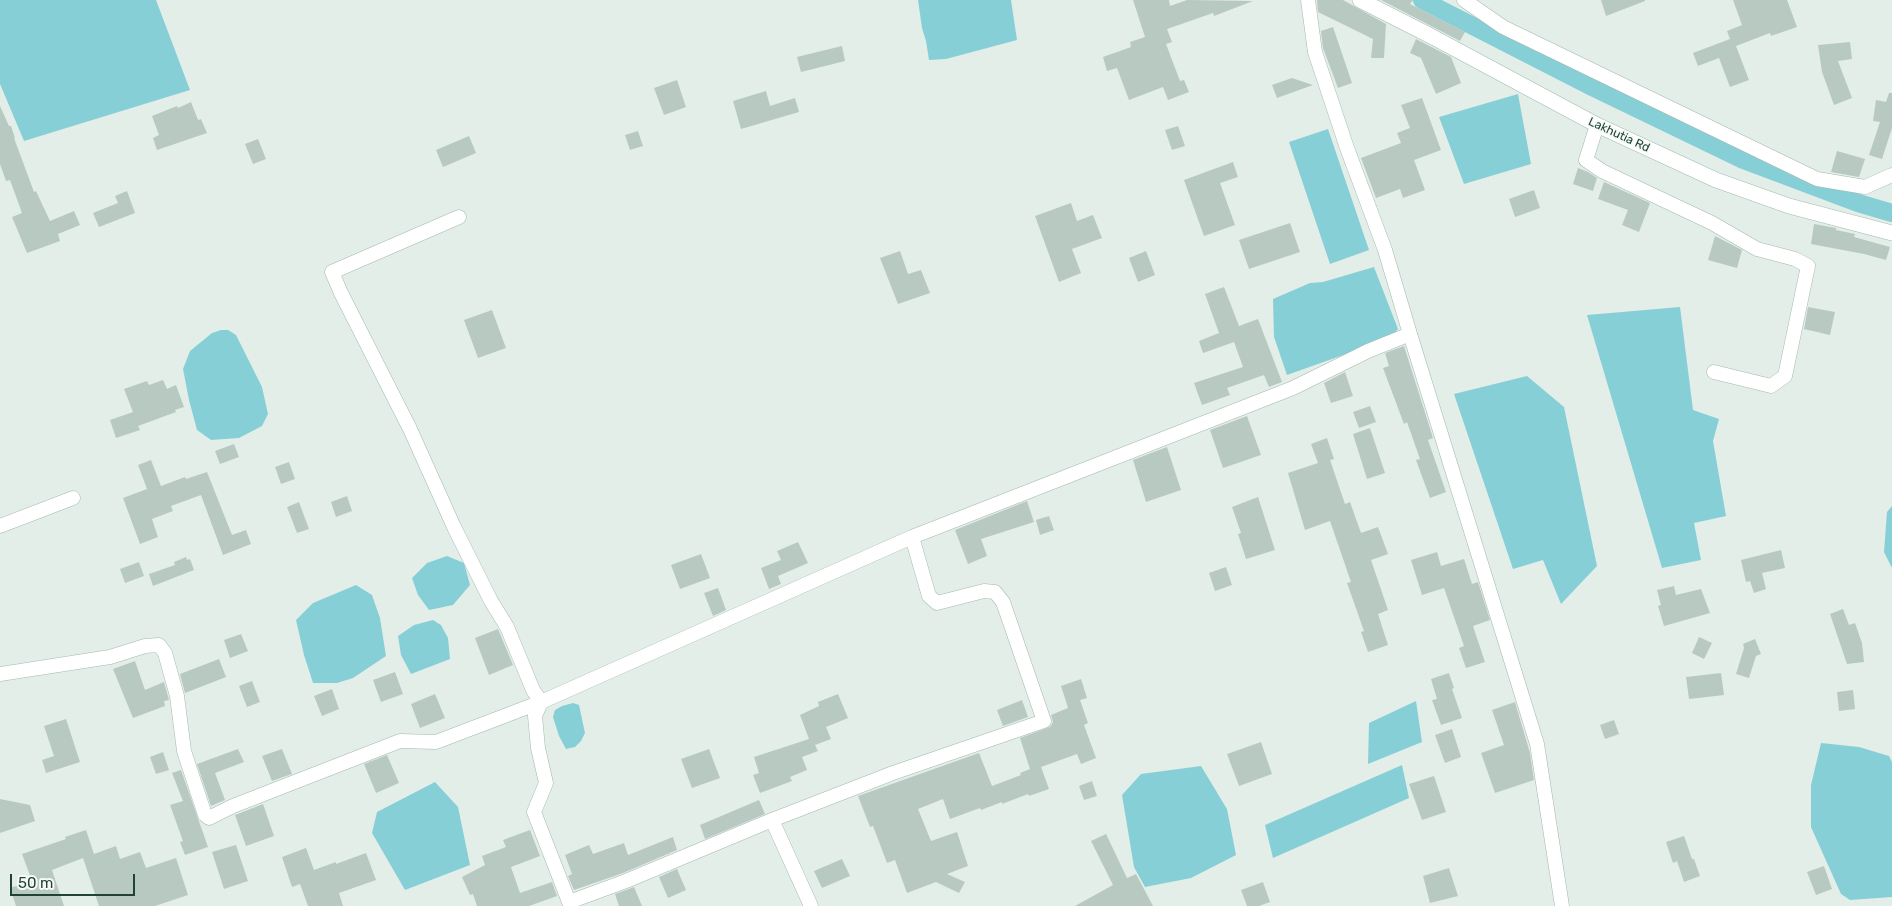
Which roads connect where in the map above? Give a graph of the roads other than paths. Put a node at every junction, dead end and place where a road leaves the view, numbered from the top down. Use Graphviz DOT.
graph roads {
  1 [pos="1308,0"];
  2 [pos="1360,0"];
  3 [pos="1464,0"];
  4 [pos="1379,4"];
  5 [pos="1597,125"];
  6 [pos="1892,175"];
  7 [pos="459,217"];
  8 [pos="1892,233"];
  9 [pos="1410,334"];
  10 [pos="1714,372"];
  11 [pos="73,498"];
  12 [pos="0,526"];
  13 [pos="912,538"];
  14 [pos="0,674"];
  15 [pos="541,702"];
  16 [pos="772,820"];
  17 [pos="564,904"];
  18 [pos="811,906"];
  19 [pos="1562,906"];
  1 -- 9 [label="street"];
  2 -- 4 [label="street, Lakhutia Rd"];
  3 -- 6 [label="street"];
  4 -- 5 [label="street, Lakhutia Rd"];
  5 -- 8 [label="street, Lakhutia Rd"];
  5 -- 10 [label="street"];
  7 -- 15 [label="street"];
  9 -- 13 [label="street"];
  9 -- 19 [label="street"];
  11 -- 12 [label="street"];
  13 -- 15 [label="street"];
  13 -- 16 [label="street"];
  14 -- 15 [label="street"];
  15 -- 17 [label="street"];
  16 -- 17 [label="street"];
  16 -- 18 [label="street"];
}
